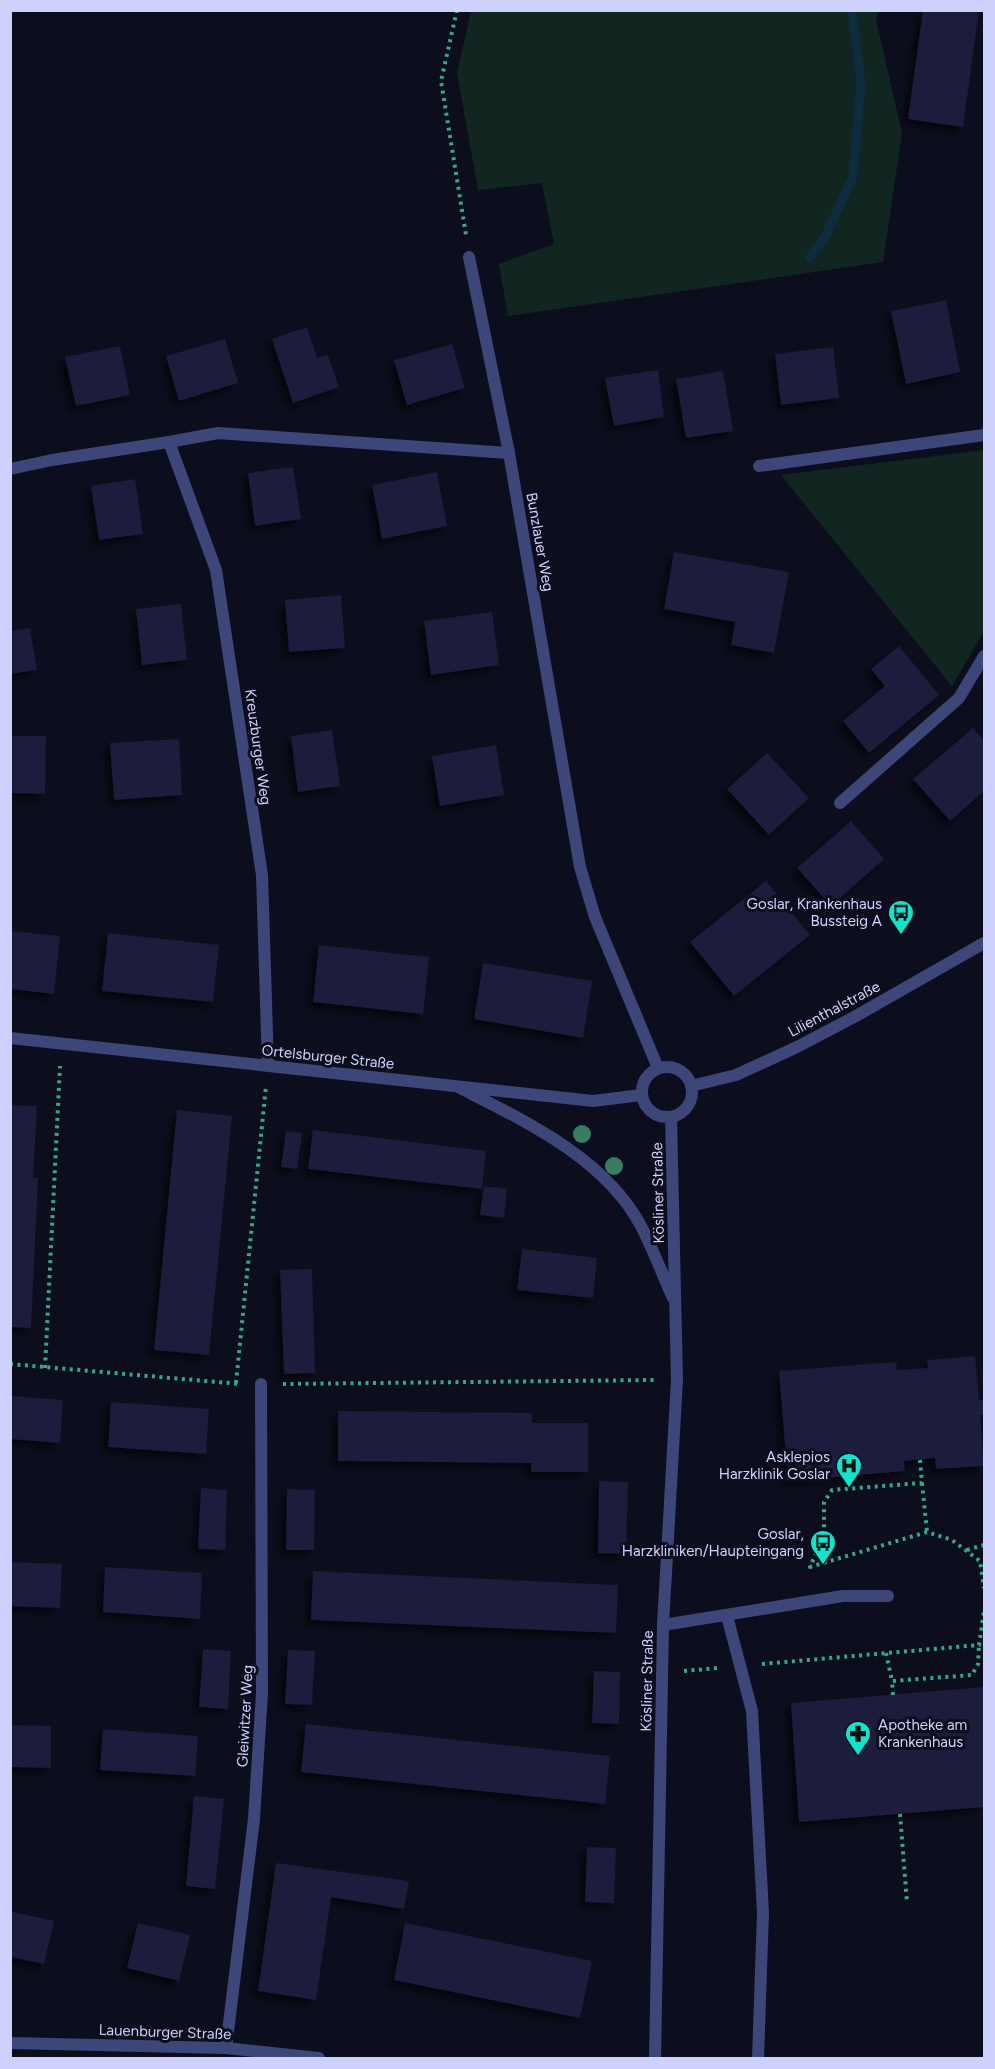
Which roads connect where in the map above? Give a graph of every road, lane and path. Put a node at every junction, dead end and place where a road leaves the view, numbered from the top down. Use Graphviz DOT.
graph roads {
  1 [pos="458,10"];
  2 [pos="469,257"];
  3 [pos="984,435"];
  4 [pos="169,442"];
  5 [pos="509,453"];
  6 [pos="759,466"];
  7 [pos="10,469"];
  8 [pos="984,656"];
  9 [pos="840,803"];
  10 [pos="984,943"];
  11 [pos="10,1038"];
  12 [pos="61,1042"];
  13 [pos="268,1065"];
  14 [pos="658,1068"];
  15 [pos="456,1086"];
  16 [pos="691,1086"];
  17 [pos="641,1095"];
  18 [pos="671,1117"];
  19 [pos="675,1304"];
  20 [pos="10,1364"];
  21 [pos="45,1368"];
  22 [pos="677,1380"];
  23 [pos="236,1384"];
  24 [pos="261,1384"];
  25 [pos="920,1460"];
  26 [pos="922,1484"];
  27 [pos="927,1532"];
  28 [pos="984,1545"];
  29 [pos="966,1550"];
  30 [pos="984,1588"];
  31 [pos="888,1596"];
  32 [pos="984,1611"];
  33 [pos="727,1616"];
  34 [pos="663,1625"];
  35 [pos="979,1645"];
  36 [pos="886,1653"];
  37 [pos="740,1666"];
  38 [pos="662,1672"];
  39 [pos="892,1681"];
  40 [pos="893,1695"];
  41 [pos="900,1814"];
  42 [pos="907,1903"];
  43 [pos="10,2043"];
  44 [pos="226,2048"];
  45 [pos="319,2058"];
  46 [pos="655,2058"];
  47 [pos="758,2058"];
  1 -- 2 [label="path"];
  2 -- 5 [label="street, Bunzlauer Weg"];
  3 -- 6 [label="street"];
  4 -- 5 [label="street"];
  4 -- 7 [label="street"];
  4 -- 13 [label="street, Kreuzburger Weg"];
  5 -- 14 [label="street, Bunzlauer Weg"];
  8 -- 9 [label="street"];
  10 -- 16 [label="street, Lilienthalstraße"];
  11 -- 12 [label="street, Ortelsburger Straße"];
  12 -- 13 [label="street, Ortelsburger Straße"];
  12 -- 21 [label="path"];
  13 -- 15 [label="street, Ortelsburger Straße"];
  13 -- 23 [label="path"];
  14 -- 16 [label="street"];
  14 -- 17 [label="street"];
  15 -- 17 [label="street, Ortelsburger Straße"];
  15 -- 19 [label="street, Kösliner Straße"];
  16 -- 18 [label="street"];
  17 -- 18 [label="street"];
  18 -- 19 [label="street, Kösliner Straße"];
  19 -- 22 [label="street, Kösliner Straße"];
  20 -- 21 [label="path"];
  21 -- 23 [label="path"];
  22 -- 24 [label="path"];
  22 -- 34 [label="street, Kösliner Straße"];
  23 -- 24 [label="path"];
  24 -- 44 [label="street, Gleiwitzer Weg"];
  25 -- 26 [label="path"];
  26 -- 27 [label="path"];
  26 -- 27 [label="path"];
  27 -- 29 [label="path"];
  28 -- 29 [label="path"];
  29 -- 30 [label="path"];
  31 -- 33 [label="street"];
  32 -- 35 [label="path"];
  33 -- 34 [label="street"];
  33 -- 37 [label="street"];
  34 -- 38 [label="street, Kösliner Straße"];
  35 -- 36 [label="path"];
  35 -- 39 [label="path"];
  36 -- 37 [label="path"];
  36 -- 39 [label="path"];
  37 -- 38 [label="path"];
  37 -- 47 [label="street"];
  38 -- 46 [label="street, Kösliner Straße"];
  39 -- 40 [label="path"];
  41 -- 42 [label="path"];
  43 -- 44 [label="street, Lauenburger Straße"];
  44 -- 45 [label="street, Lauenburger Straße"];
}
